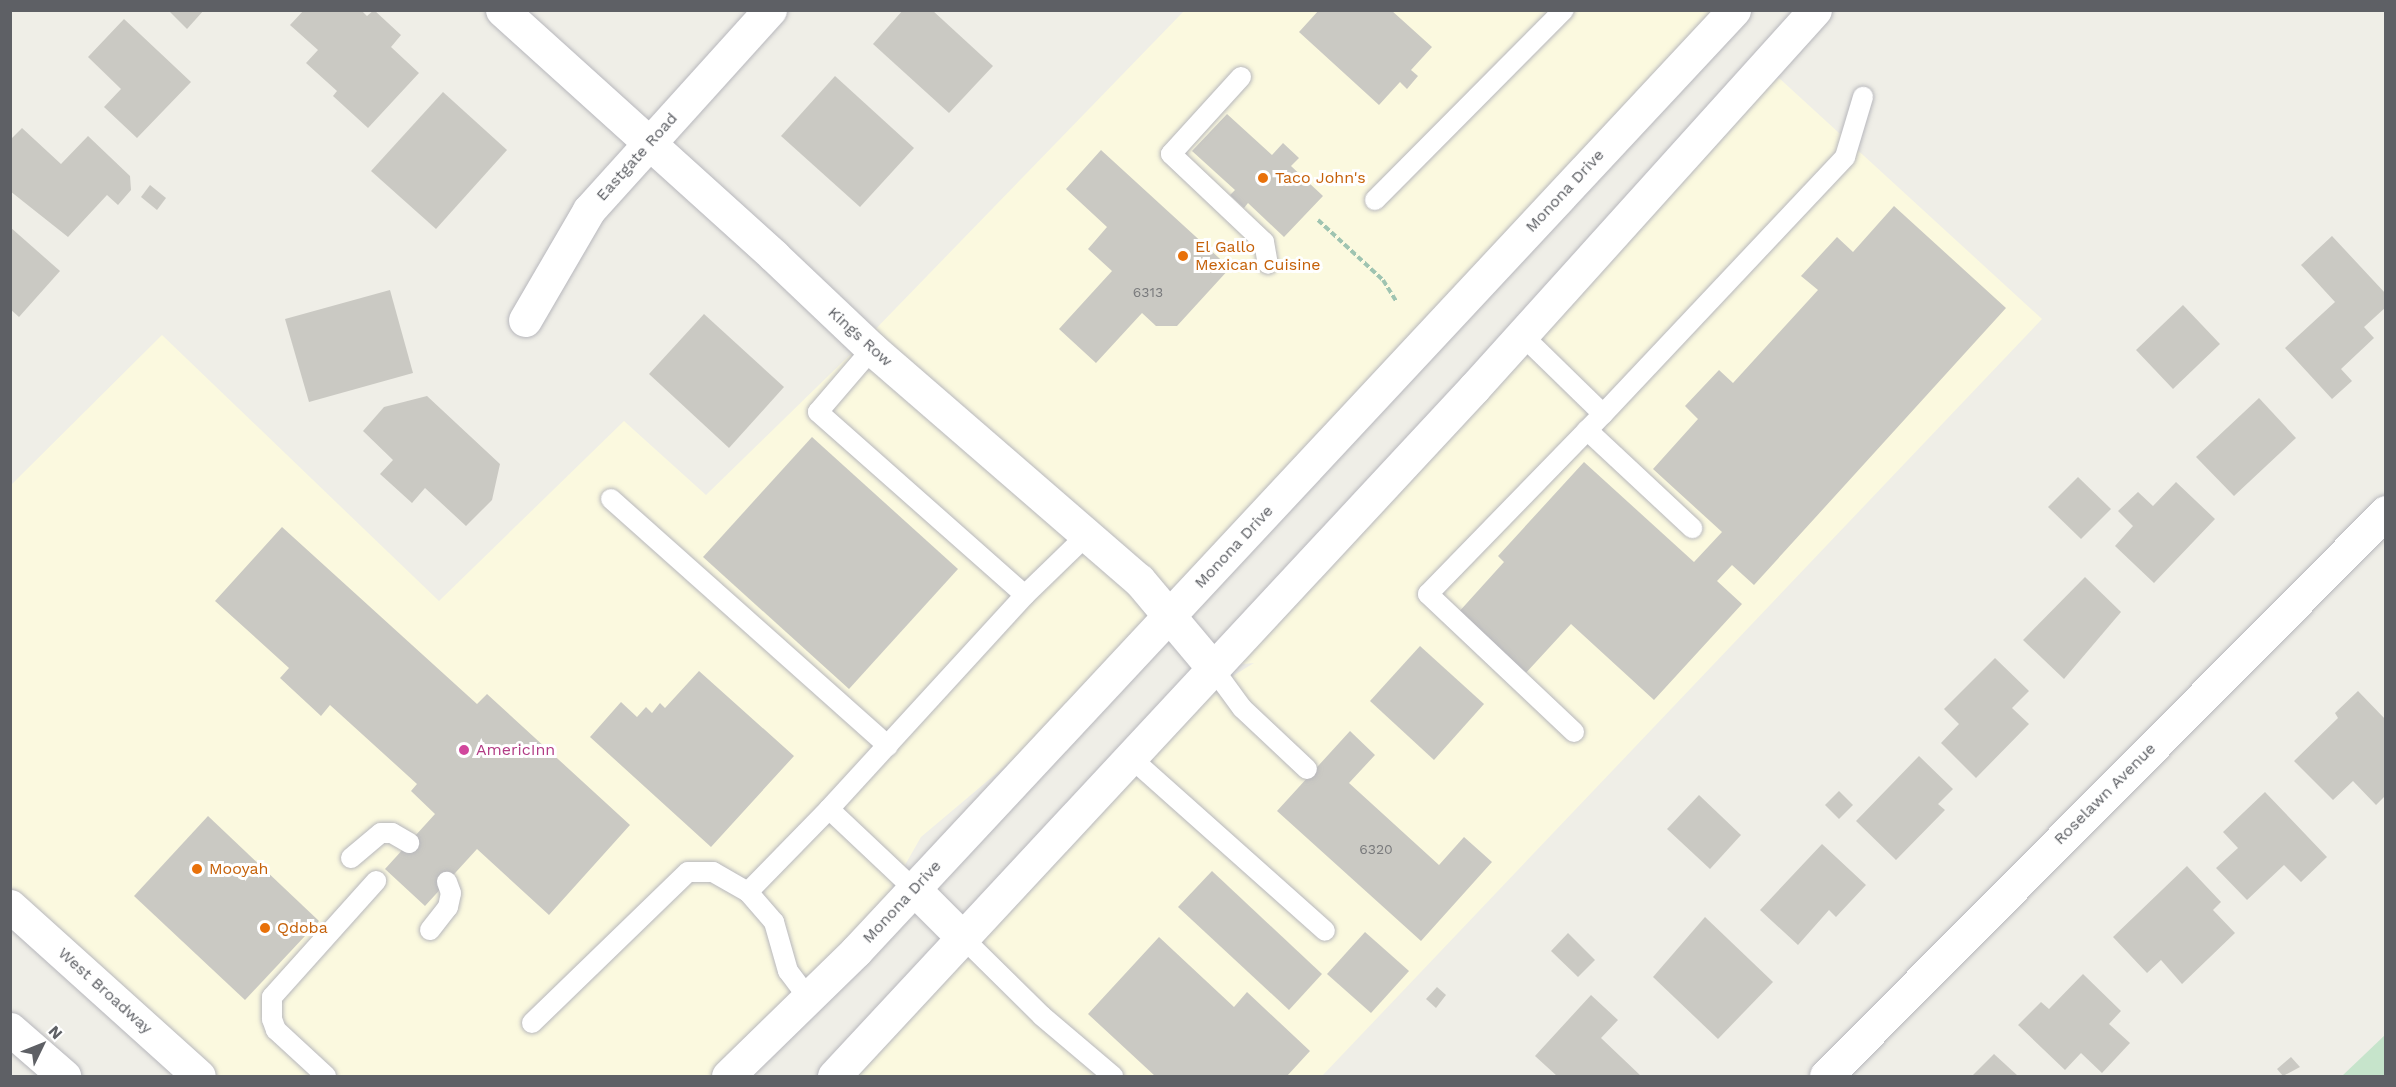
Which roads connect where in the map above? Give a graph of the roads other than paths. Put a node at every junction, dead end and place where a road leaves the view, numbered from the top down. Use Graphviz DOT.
graph roads {
  1 [pos="502,10"];
  2 [pos="771,10"];
  3 [pos="1564,10"];
  4 [pos="1815,10"];
  5 [pos="1728,12"];
  6 [pos="1241,77"];
  7 [pos="1863,97"];
  8 [pos="649,144"];
  9 [pos="1375,200"];
  10 [pos="1268,264"];
  11 [pos="525,320"];
  12 [pos="1522,335"];
  13 [pos="872,350"];
  14 [pos="1603,414"];
  15 [pos="1587,430"];
  16 [pos="611,499"];
  17 [pos="2385,512"];
  18 [pos="1692,528"];
  19 [pos="1088,534"];
  20 [pos="1025,595"];
  21 [pos="1171,615"];
  22 [pos="1212,667"];
  23 [pos="1574,732"];
  24 [pos="888,746"];
  25 [pos="1130,757"];
  26 [pos="1307,769"];
  27 [pos="829,809"];
  28 [pos="409,843"];
  29 [pos="351,858"];
  30 [pos="376,881"];
  31 [pos="447,882"];
  32 [pos="914,890"];
  33 [pos="748,892"];
  34 [pos="10,906"];
  35 [pos="430,930"];
  36 [pos="1325,931"];
  37 [pos="962,937"];
  38 [pos="807,996"];
  39 [pos="532,1023"];
  40 [pos="10,1029"];
  41 [pos="64,1077"];
  42 [pos="199,1077"];
  43 [pos="326,1077"];
  44 [pos="728,1077"];
  45 [pos="834,1077"];
  46 [pos="1113,1077"];
  47 [pos="1826,1077"];
  1 -- 8 [label="street, Kings Row"];
  2 -- 8 [label="street, Eastgate Road"];
  3 -- 9 [label="lane"];
  4 -- 12 [label="street"];
  5 -- 21 [label="street, Monona Drive"];
  6 -- 10 [label="lane"];
  7 -- 14 [label="lane"];
  8 -- 11 [label="street, Eastgate Road"];
  8 -- 13 [label="street, Kings Row"];
  12 -- 14 [label="lane"];
  12 -- 22 [label="street"];
  13 -- 19 [label="street, Kings Row"];
  13 -- 20 [label="lane"];
  14 -- 15 [label="lane"];
  15 -- 18 [label="lane"];
  15 -- 23 [label="lane"];
  16 -- 24 [label="lane"];
  17 -- 47 [label="street, Roselawn Avenue"];
  19 -- 20 [label="lane"];
  19 -- 21 [label="street, Kings Row"];
  20 -- 24 [label="lane"];
  21 -- 22 [label="street, Kings Row"];
  21 -- 32 [label="street, Monona Drive"];
  22 -- 25 [label="street"];
  22 -- 26 [label="lane"];
  24 -- 27 [label="lane"];
  25 -- 36 [label="lane"];
  25 -- 37 [label="street"];
  27 -- 32 [label="lane"];
  27 -- 33 [label="lane"];
  28 -- 29 [label="lane"];
  30 -- 43 [label="lane"];
  31 -- 35 [label="lane"];
  32 -- 37 [label="street"];
  32 -- 38 [label="street, Monona Drive"];
  33 -- 38 [label="lane"];
  33 -- 39 [label="lane"];
  34 -- 42 [label="street, West Broadway"];
  37 -- 45 [label="street"];
  37 -- 46 [label="lane"];
  38 -- 44 [label="street, Monona Drive"];
  40 -- 41 [label="street"];
}
